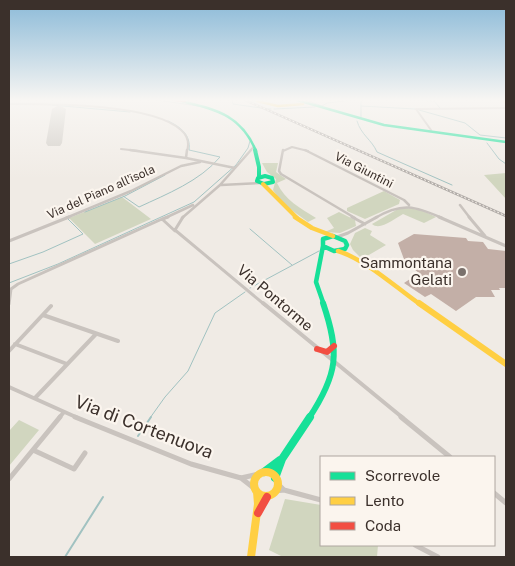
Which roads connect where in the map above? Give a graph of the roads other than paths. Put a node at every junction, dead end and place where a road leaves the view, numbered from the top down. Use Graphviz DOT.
graph roads {
  1 [pos="177,126"];
  2 [pos="243,126"];
  3 [pos="391,126"];
  4 [pos="396,126"];
  5 [pos="429,126"];
  6 [pos="432,130"];
  7 [pos="506,141"];
  8 [pos="254,146"];
  9 [pos="121,149"];
  10 [pos="186,158"];
  11 [pos="200,162"];
  12 [pos="258,162"];
  13 [pos="233,168"];
  14 [pos="270,180"];
  15 [pos="259,181"];
  16 [pos="220,185"];
  17 [pos="271,194"];
  18 [pos="199,203"];
  19 [pos="409,205"];
  20 [pos="460,205"];
  21 [pos="162,219"];
  22 [pos="365,224"];
  23 [pos="310,227"];
  24 [pos="352,231"];
  25 [pos="178,233"];
  26 [pos="335,237"];
  27 [pos="485,237"];
  28 [pos="9,241"];
  29 [pos="323,244"];
  30 [pos="346,244"];
  31 [pos="506,246"];
  32 [pos="336,251"];
  33 [pos="323,255"];
  34 [pos="369,268"];
  35 [pos="9,304"];
  36 [pos="51,306"];
  37 [pos="43,315"];
  38 [pos="96,334"];
  39 [pos="118,342"];
  40 [pos="15,344"];
  41 [pos="335,344"];
  42 [pos="317,349"];
  43 [pos="9,350"];
  44 [pos="334,362"];
  45 [pos="506,363"];
  46 [pos="67,364"];
  47 [pos="9,387"];
  48 [pos="36,398"];
  49 [pos="64,412"];
  50 [pos="33,450"];
  51 [pos="85,453"];
  52 [pos="449,456"];
  53 [pos="281,460"];
  54 [pos="261,473"];
  55 [pos="241,478"];
  56 [pos="9,479"];
  57 [pos="276,481"];
  58 [pos="284,490"];
  59 [pos="256,491"];
  60 [pos="275,491"];
  61 [pos="495,494"];
  62 [pos="267,497"];
  63 [pos="320,500"];
  64 [pos="506,503"];
  65 [pos="256,517"];
  66 [pos="417,546"];
  67 [pos="251,557"];
  68 [pos="438,557"];
  1 -- 10 [label="street"];
  2 -- 8 [label="main road"];
  3 -- 7 [label="main road"];
  4 -- 7 [label="main road"];
  5 -- 6 [label="street"];
  8 -- 12 [label="main road"];
  8 -- 13 [label="street"];
  9 -- 10 [label="street, Via del Piano all'isola"];
  10 -- 11 [label="street, Via del Piano all'isola"];
  11 -- 13 [label="street, Via del Piano all'isola"];
  11 -- 28 [label="street, Via del Piano all'isola"];
  12 -- 14 [label="main road"];
  12 -- 15 [label="main road"];
  13 -- 16 [label="street"];
  14 -- 15 [label="main road"];
  14 -- 17 [label="main road"];
  15 -- 16 [label="street"];
  15 -- 17 [label="main road"];
  16 -- 18 [label="street"];
  17 -- 23 [label="main road"];
  18 -- 21 [label="street"];
  18 -- 25 [label="street"];
  19 -- 22 [label="street"];
  19 -- 22 [label="street, Via Giuntini"];
  19 -- 27 [label="street"];
  20 -- 27 [label="street"];
  21 -- 25 [label="street, Via Pontorme"];
  21 -- 35 [label="street"];
  22 -- 24 [label="street"];
  23 -- 26 [label="main road"];
  23 -- 29 [label="main road"];
  24 -- 26 [label="street"];
  24 -- 30 [label="street"];
  25 -- 42 [label="street, Via Pontorme"];
  26 -- 29 [label="main road"];
  26 -- 30 [label="main road"];
  27 -- 31 [label="street"];
  29 -- 32 [label="main road"];
  29 -- 33 [label="main road"];
  30 -- 32 [label="main road"];
  30 -- 34 [label="main road"];
  32 -- 33 [label="main road"];
  32 -- 34 [label="main road"];
  33 -- 41 [label="main road"];
  34 -- 45 [label="main road"];
  36 -- 37 [label="street"];
  37 -- 38 [label="street"];
  37 -- 40 [label="street"];
  38 -- 39 [label="street"];
  38 -- 46 [label="street"];
  40 -- 43 [label="street"];
  40 -- 46 [label="street"];
  41 -- 42 [label="main road"];
  41 -- 44 [label="main road"];
  42 -- 44 [label="street, Via Pontorme"];
  44 -- 52 [label="street, Via Pontorme"];
  44 -- 53 [label="main road"];
  46 -- 48 [label="street"];
  47 -- 48 [label="street, Via di Cortenuova"];
  48 -- 49 [label="street, Via di Cortenuova"];
  49 -- 50 [label="street"];
  49 -- 55 [label="street, Via di Cortenuova"];
  50 -- 51 [label="street"];
  50 -- 56 [label="street"];
  53 -- 54 [label="main road"];
  53 -- 57 [label="main road"];
  54 -- 55 [label="street, Via di Cortenuova"];
  54 -- 57 [label="main road"];
  54 -- 59 [label="main road"];
  55 -- 59 [label="street, Via di Cortenuova"];
  57 -- 58 [label="street"];
  57 -- 60 [label="main road"];
  58 -- 60 [label="street"];
  58 -- 63 [label="street"];
  59 -- 62 [label="main road, Via di Cortenuova"];
  59 -- 65 [label="main road"];
  60 -- 62 [label="main road"];
  61 -- 64 [label="street"];
  62 -- 65 [label="main road"];
  65 -- 67 [label="main road"];
  66 -- 68 [label="street"];
}
